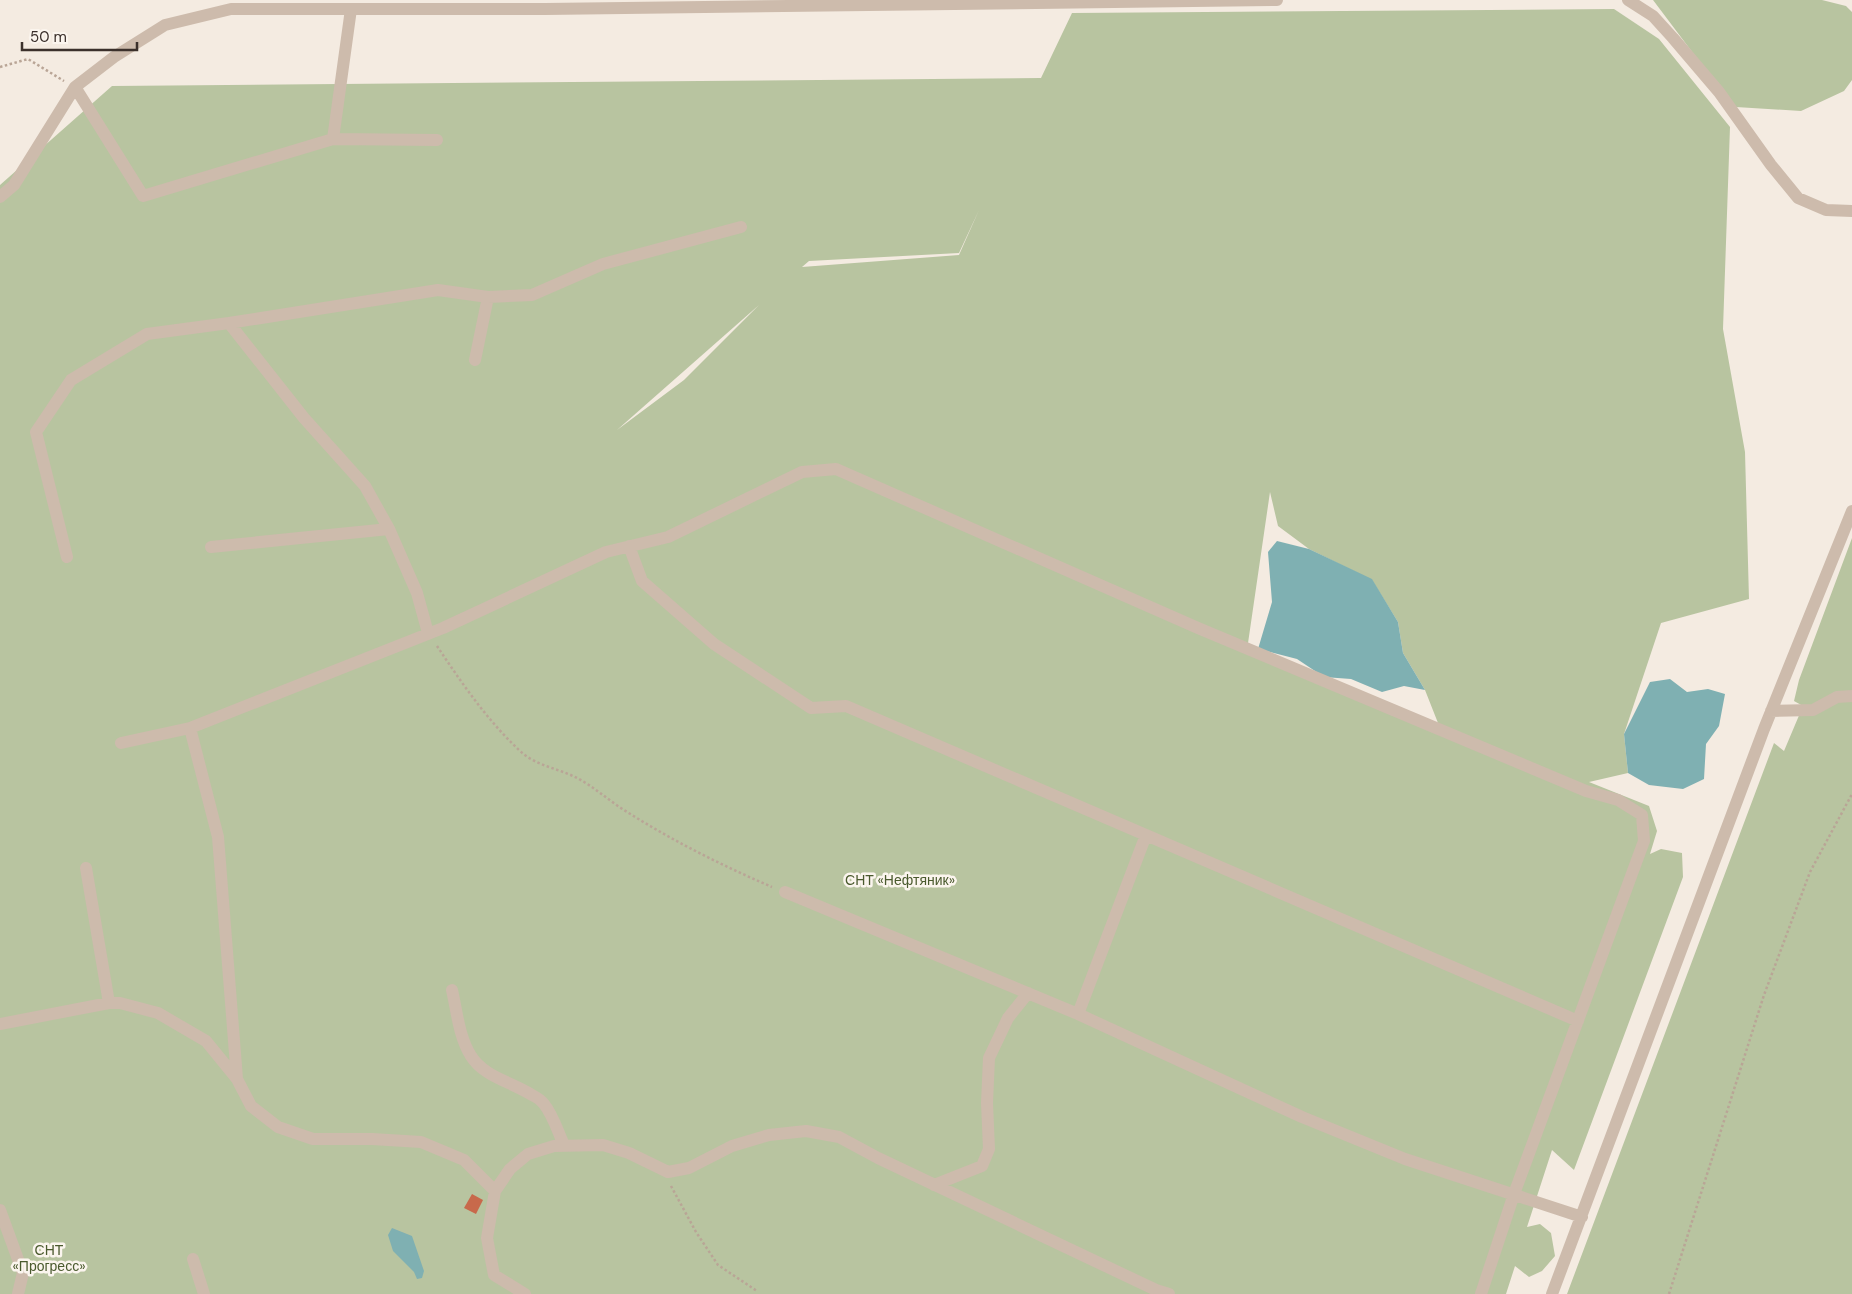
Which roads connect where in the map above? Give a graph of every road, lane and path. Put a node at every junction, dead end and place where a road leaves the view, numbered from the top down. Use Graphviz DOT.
graph roads {
  1 [pos="1277,0"];
  2 [pos="1628,0"];
  3 [pos="351,9"];
  4 [pos="0,67"];
  5 [pos="76,87"];
  6 [pos="332,139"];
  7 [pos="438,140"];
  8 [pos="0,197"];
  9 [pos="1852,211"];
  10 [pos="741,227"];
  11 [pos="488,297"];
  12 [pos="229,324"];
  13 [pos="475,360"];
  14 [pos="1852,511"];
  15 [pos="388,529"];
  16 [pos="629,546"];
  17 [pos="211,547"];
  18 [pos="67,557"];
  19 [pos="428,633"];
  20 [pos="1852,696"];
  21 [pos="1771,711"];
  22 [pos="190,728"];
  23 [pos="121,743"];
  24 [pos="1852,794"];
  25 [pos="1146,835"];
  26 [pos="86,868"];
  27 [pos="785,892"];
  28 [pos="452,990"];
  29 [pos="1028,993"];
  30 [pos="109,1003"];
  31 [pos="1078,1014"];
  32 [pos="1578,1021"];
  33 [pos="0,1024"];
  34 [pos="237,1079"];
  35 [pos="564,1145"];
  36 [pos="668,1172"];
  37 [pos="934,1185"];
  38 [pos="495,1191"];
  39 [pos="1514,1194"];
  40 [pos="0,1210"];
  41 [pos="1582,1217"];
  42 [pos="5,1237"];
  43 [pos="193,1259"];
  44 [pos="757,1290"];
  45 [pos="18,1294"];
  46 [pos="204,1294"];
  47 [pos="526,1294"];
  48 [pos="1170,1294"];
  49 [pos="1481,1294"];
  50 [pos="1552,1294"];
  51 [pos="1669,1294"];
  1 -- 3 [label="street"];
  2 -- 9 [label="street"];
  3 -- 5 [label="street"];
  3 -- 6 [label="street"];
  4 -- 5 [label="path"];
  5 -- 6 [label="street"];
  5 -- 8 [label="street"];
  6 -- 7 [label="street"];
  10 -- 11 [label="street"];
  11 -- 12 [label="street"];
  11 -- 13 [label="street"];
  12 -- 15 [label="street"];
  12 -- 18 [label="street"];
  14 -- 21 [label="street"];
  15 -- 17 [label="street"];
  15 -- 19 [label="street"];
  16 -- 19 [label="street"];
  16 -- 25 [label="street"];
  16 -- 32 [label="street"];
  19 -- 22 [label="street"];
  19 -- 27 [label="path"];
  20 -- 21 [label="street"];
  21 -- 41 [label="street"];
  22 -- 23 [label="street"];
  22 -- 34 [label="street"];
  24 -- 51 [label="path"];
  25 -- 31 [label="street"];
  25 -- 32 [label="street"];
  26 -- 30 [label="street"];
  27 -- 29 [label="street"];
  28 -- 35 [label="street"];
  29 -- 31 [label="street"];
  29 -- 37 [label="street"];
  30 -- 33 [label="street"];
  30 -- 34 [label="street"];
  31 -- 39 [label="street"];
  32 -- 39 [label="street"];
  34 -- 38 [label="street"];
  35 -- 36 [label="street"];
  35 -- 38 [label="street"];
  36 -- 37 [label="street"];
  36 -- 44 [label="path"];
  37 -- 48 [label="street"];
  38 -- 47 [label="street"];
  39 -- 41 [label="street"];
  39 -- 49 [label="street"];
  40 -- 42 [label="street"];
  41 -- 50 [label="street"];
  42 -- 45 [label="street"];
  43 -- 46 [label="street"];
}
